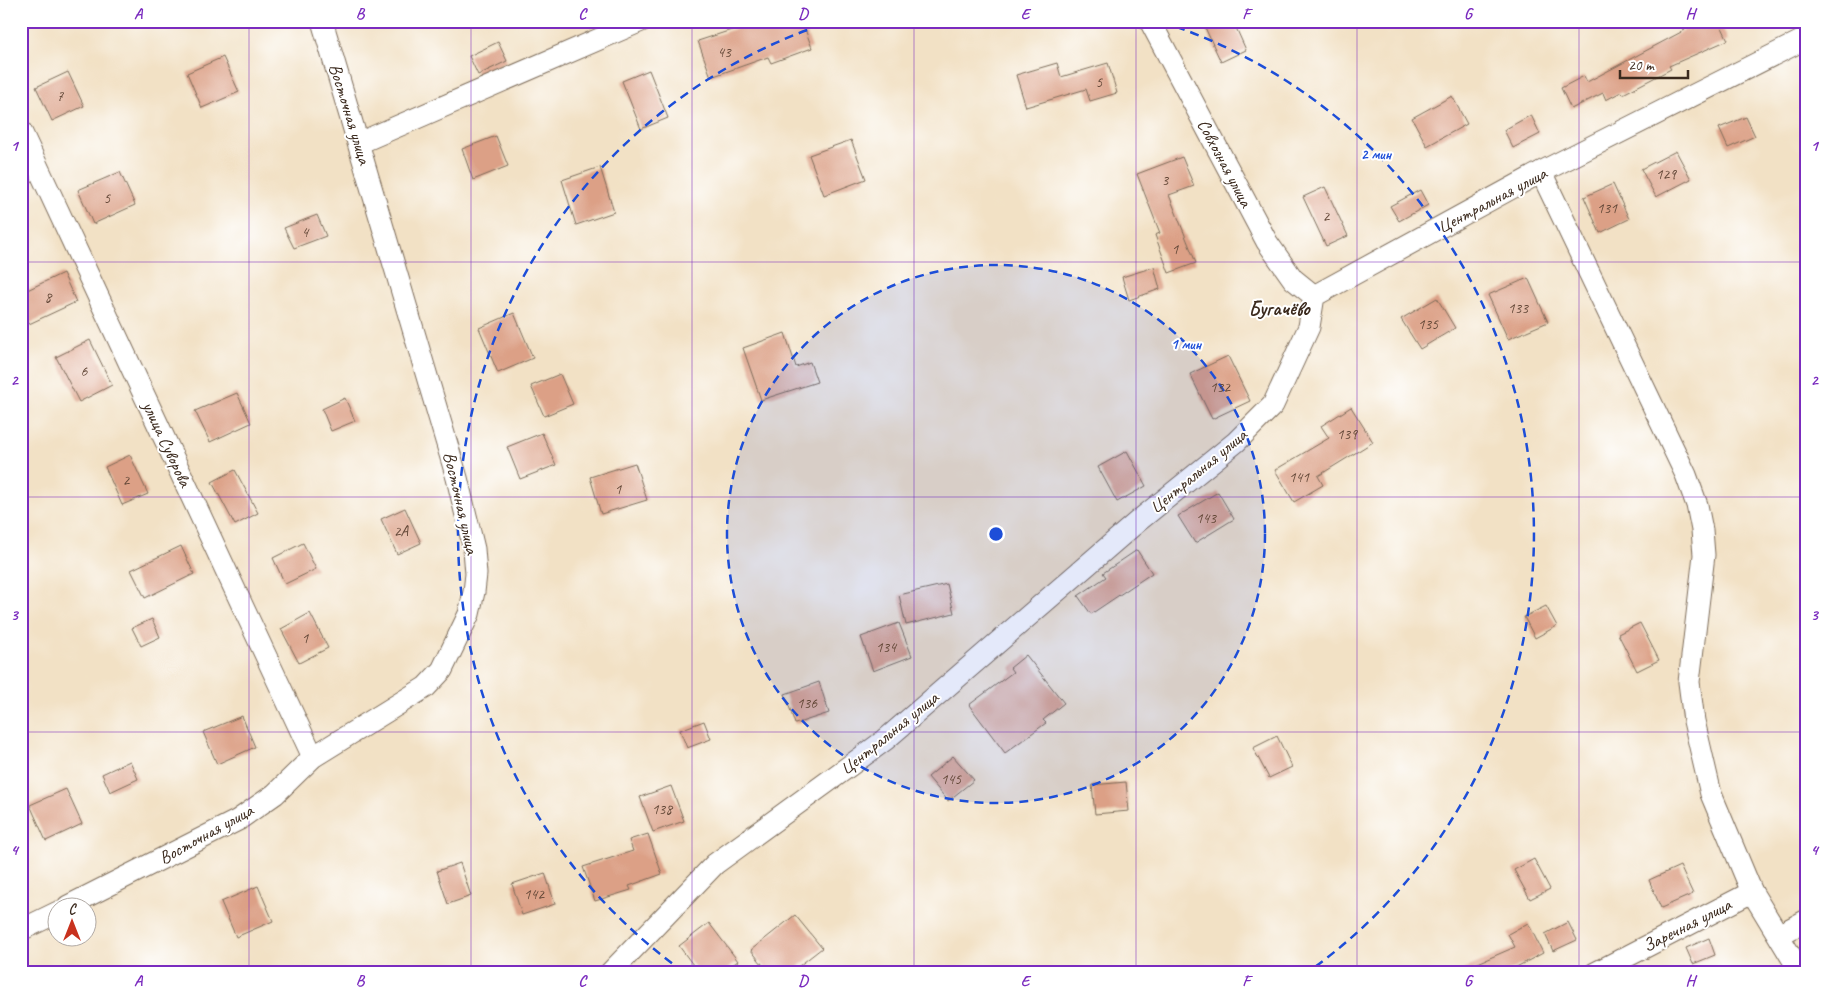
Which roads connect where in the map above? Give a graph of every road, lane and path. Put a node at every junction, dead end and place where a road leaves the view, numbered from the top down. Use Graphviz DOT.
graph roads {
  1 [pos="322,21"];
  2 [pos="641,21"];
  3 [pos="1150,21"];
  4 [pos="1807,38"];
  5 [pos="21,131"];
  6 [pos="359,143"];
  7 [pos="1541,172"];
  8 [pos="1314,296"];
  9 [pos="314,757"];
  10 [pos="1752,892"];
  11 [pos="88,896"];
  12 [pos="48,917"];
  13 [pos="1807,920"];
  14 [pos="21,930"];
  15 [pos="1778,935"];
  16 [pos="610,973"];
  17 [pos="1595,973"];
  18 [pos="1801,973"];
  1 -- 6 [label="street, Восточная улица"];
  2 -- 6 [label="street"];
  3 -- 8 [label="street, Совхозная улица"];
  4 -- 7 [label="street, Центральная улица"];
  5 -- 9 [label="street, улица Суворова"];
  6 -- 9 [label="street, Восточная улица"];
  7 -- 8 [label="street, Центральная улица"];
  7 -- 10 [label="street"];
  8 -- 16 [label="street, Центральная улица"];
  9 -- 11 [label="street, Восточная улица"];
  10 -- 15 [label="street"];
  10 -- 17 [label="street, Заречная улица"];
  12 -- 14 [label="street"];
  13 -- 15 [label="street"];
  15 -- 18 [label="street"];
}
